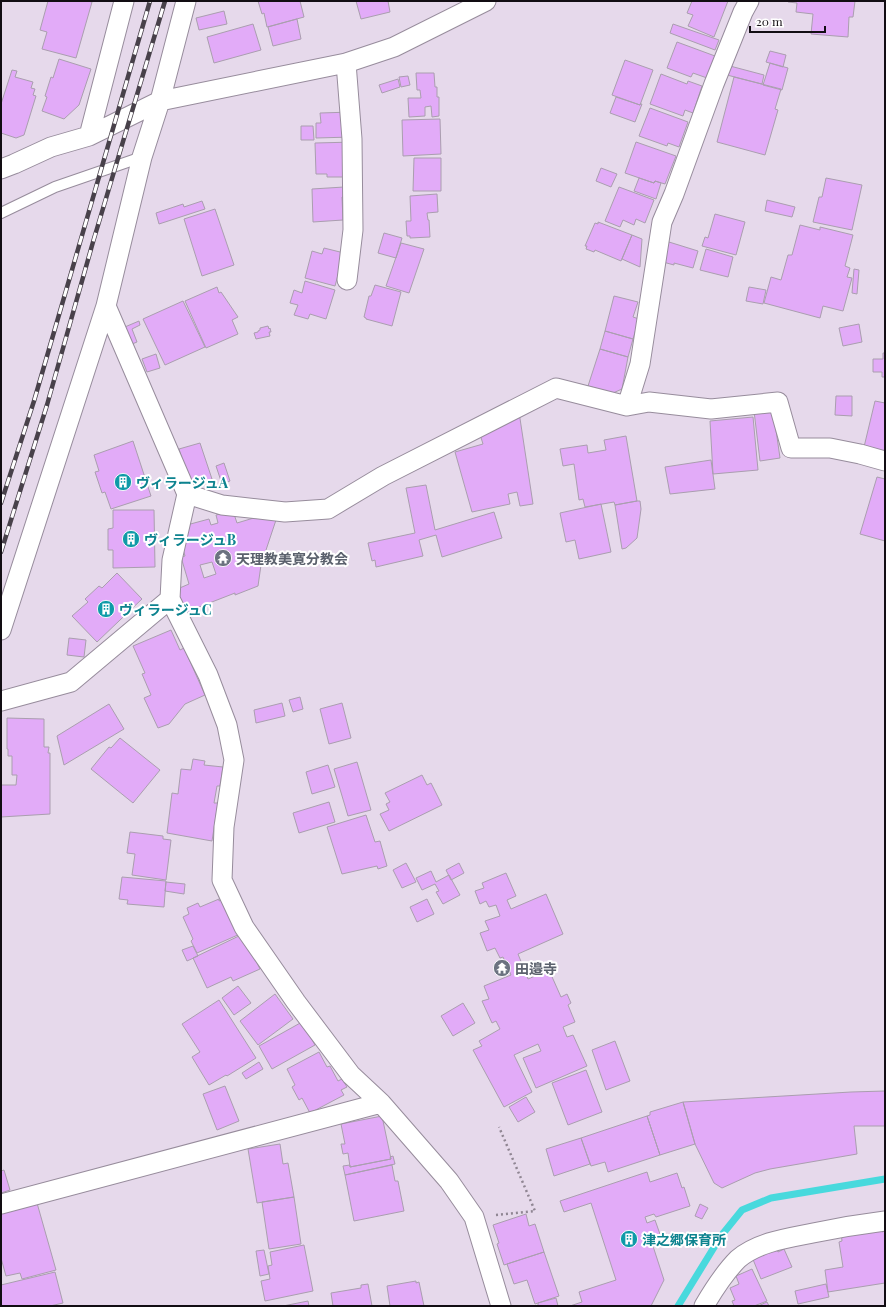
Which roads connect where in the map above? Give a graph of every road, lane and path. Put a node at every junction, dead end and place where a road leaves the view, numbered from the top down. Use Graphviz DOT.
graph roads {
  1 [pos="124,1"];
  2 [pos="186,1"];
  3 [pos="486,1"];
  4 [pos="749,1"];
  5 [pos="346,63"];
  6 [pos="160,101"];
  7 [pos="89,136"];
  8 [pos="142,157"];
  9 [pos="5,162"];
  10 [pos="1,213"];
  11 [pos="347,280"];
  12 [pos="106,306"];
  13 [pos="627,406"];
  14 [pos="885,461"];
  15 [pos="187,494"];
  16 [pos="170,599"];
  17 [pos="1,630"];
  18 [pos="1,701"];
  19 [pos="381,1103"];
  20 [pos="499,1127"];
  21 [pos="1,1204"];
  22 [pos="474,1217"];
  23 [pos="885,1221"];
  24 [pos="501,1306"];
  25 [pos="704,1306"];
  1 -- 7 [label="street"];
  2 -- 6 [label="street"];
  3 -- 5 [label="street"];
  4 -- 13 [label="street"];
  5 -- 6 [label="street"];
  5 -- 11 [label="street"];
  6 -- 7 [label="street"];
  6 -- 8 [label="street"];
  7 -- 9 [label="street"];
  8 -- 10 [label="lane"];
  8 -- 12 [label="street"];
  12 -- 15 [label="street"];
  12 -- 17 [label="street"];
  13 -- 14 [label="street"];
  13 -- 15 [label="street"];
  15 -- 16 [label="street"];
  16 -- 18 [label="street"];
  16 -- 19 [label="street"];
  19 -- 21 [label="street"];
  19 -- 22 [label="street"];
  20 -- 22 [label="path"];
  22 -- 24 [label="street"];
  23 -- 25 [label="street"];
}
